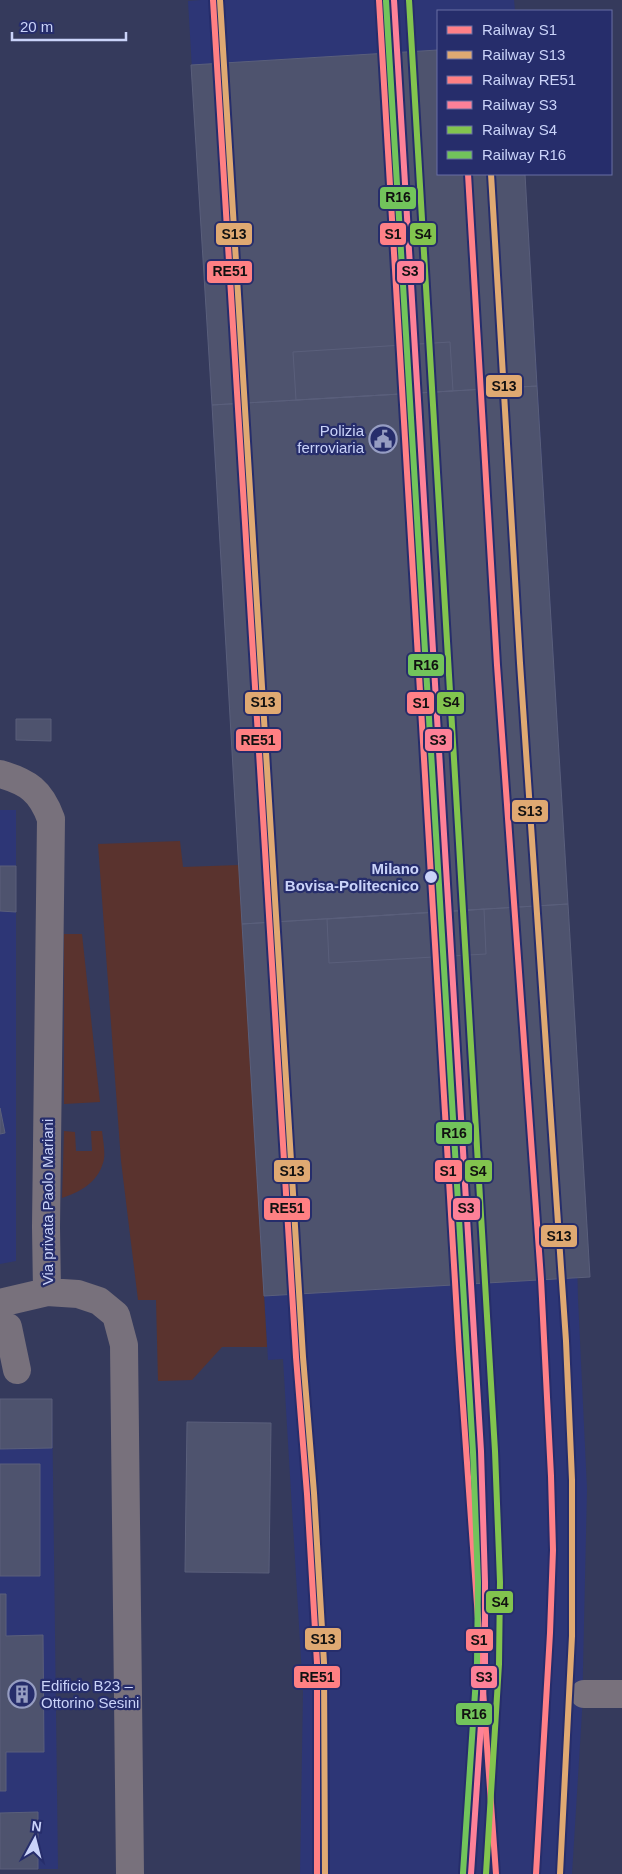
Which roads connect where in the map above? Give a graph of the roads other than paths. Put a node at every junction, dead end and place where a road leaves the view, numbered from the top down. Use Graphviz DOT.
graph roads {
  1 [pos="0,774"];
  2 [pos="47,1292"];
  3 [pos="4,1315"];
  4 [pos="17,1370"];
  5 [pos="584,1694"];
  6 [pos="622,1694"];
  7 [pos="130,1874"];
  1 -- 2 [label="street, Via privata Paolo Mariani"];
  2 -- 3 [label="street"];
  2 -- 7 [label="street, Via privata Paolo Mariani"];
  3 -- 4 [label="street"];
  5 -- 6 [label="street"];
}
